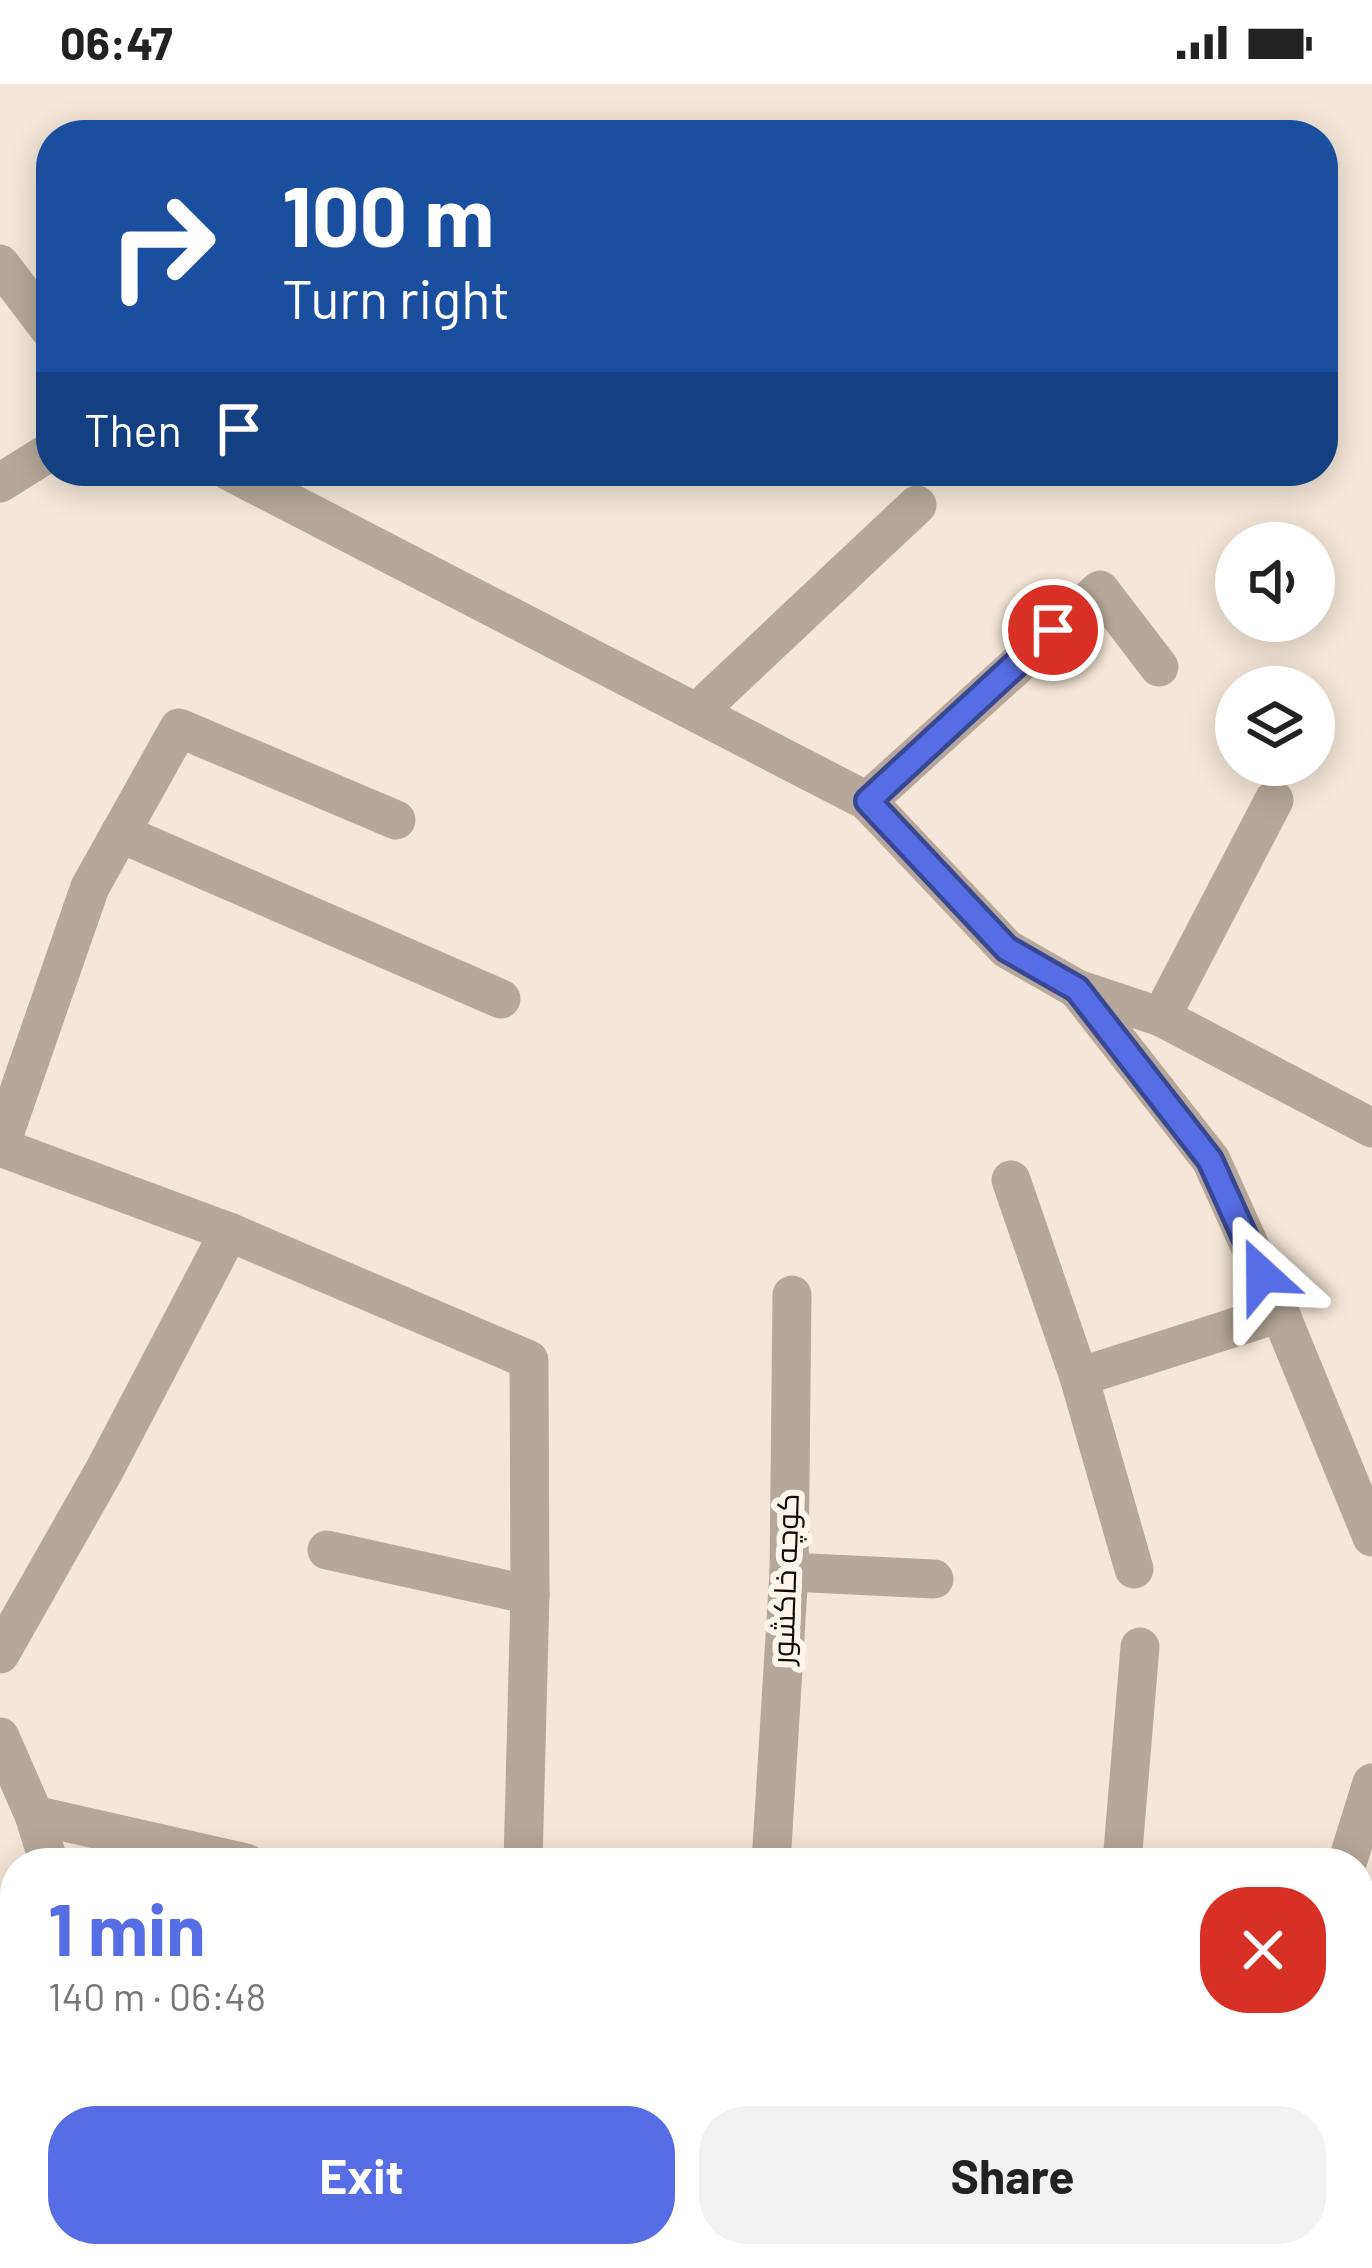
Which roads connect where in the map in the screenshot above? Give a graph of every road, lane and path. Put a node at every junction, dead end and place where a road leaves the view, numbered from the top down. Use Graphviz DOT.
graph roads {
  1 [pos="0,263"];
  2 [pos="36,311"];
  3 [pos="36,460"];
  4 [pos="0,483"];
  5 [pos="258,486"];
  6 [pos="917,505"];
  7 [pos="1159,667"];
  8 [pos="697,712"];
  9 [pos="1274,800"];
  10 [pos="868,801"];
  11 [pos="396,820"];
  12 [pos="120,833"];
  13 [pos="1077,989"];
  14 [pos="501,999"];
  15 [pos="1161,1017"];
  16 [pos="1372,1128"];
  17 [pos="0,1147"];
  18 [pos="1011,1180"];
  19 [pos="229,1232"];
  20 [pos="792,1295"];
  21 [pos="1280,1313"];
  22 [pos="1079,1377"];
  23 [pos="1372,1537"];
  24 [pos="327,1550"];
  25 [pos="1134,1569"];
  26 [pos="788,1572"];
  27 [pos="934,1579"];
  28 [pos="530,1595"];
  29 [pos="1140,1647"];
  30 [pos="0,1654"];
  31 [pos="0,1737"];
  32 [pos="1372,1783"];
  33 [pos="34,1815"];
  34 [pos="44,1848"];
  35 [pos="180,1848"];
  36 [pos="524,1848"];
  37 [pos="772,1848"];
  38 [pos="1123,1848"];
  39 [pos="1352,1848"];
  1 -- 2 [label="street"];
  3 -- 4 [label="street"];
  5 -- 8 [label="street"];
  6 -- 8 [label="street"];
  7 -- 10 [label="street"];
  8 -- 10 [label="street"];
  9 -- 15 [label="street"];
  10 -- 13 [label="street"];
  11 -- 12 [label="street"];
  12 -- 14 [label="street"];
  12 -- 17 [label="street"];
  13 -- 15 [label="street"];
  13 -- 21 [label="street"];
  15 -- 16 [label="street"];
  17 -- 19 [label="street"];
  18 -- 22 [label="street"];
  19 -- 28 [label="street"];
  19 -- 30 [label="street"];
  20 -- 26 [label="street, کوچه خاکشور"];
  21 -- 22 [label="street"];
  21 -- 23 [label="street"];
  22 -- 25 [label="street"];
  24 -- 28 [label="street"];
  26 -- 27 [label="street"];
  26 -- 37 [label="street, کوچه خاکشور"];
  28 -- 36 [label="street"];
  29 -- 38 [label="street"];
  31 -- 33 [label="street"];
  32 -- 39 [label="street"];
  33 -- 34 [label="street"];
  33 -- 35 [label="street"];
}
